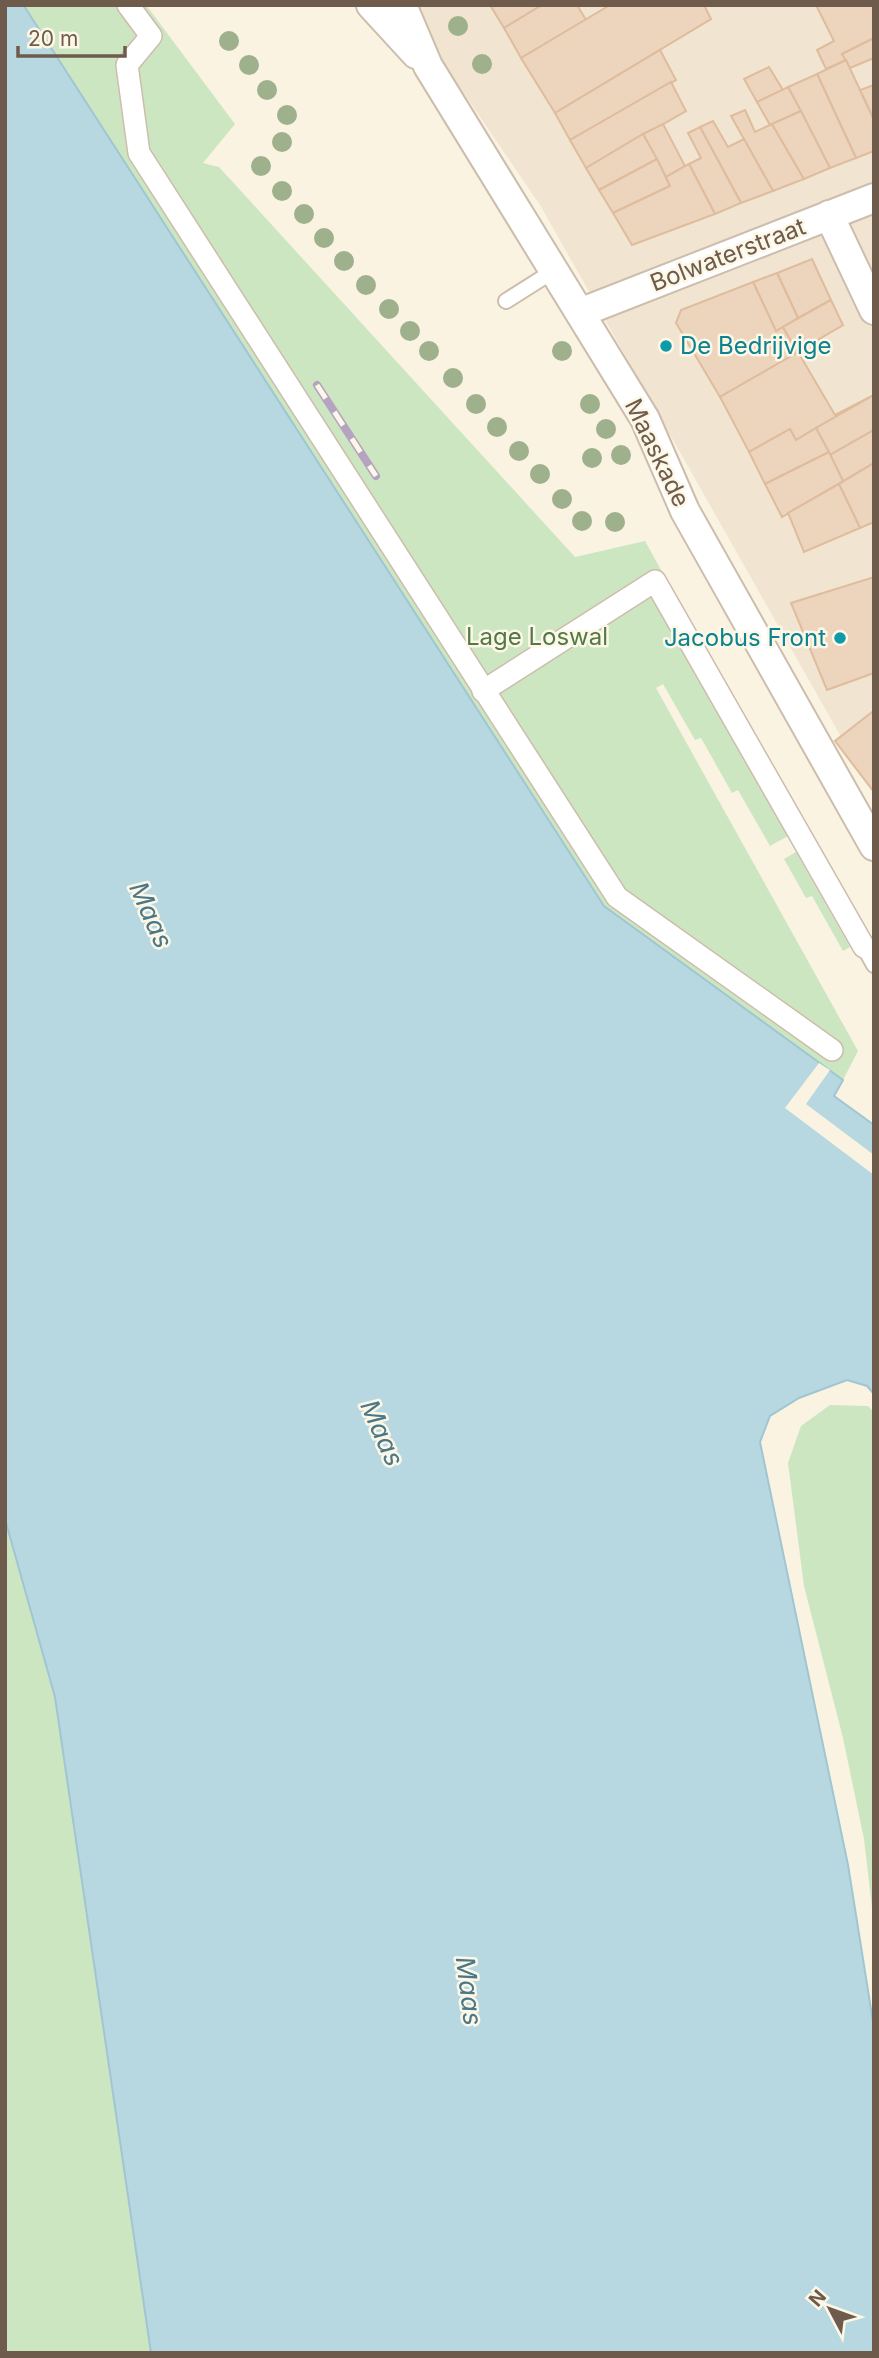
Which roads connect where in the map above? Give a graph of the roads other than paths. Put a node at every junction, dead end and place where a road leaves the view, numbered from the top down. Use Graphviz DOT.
graph roads {
  1 [pos="128,5"];
  2 [pos="371,5"];
  3 [pos="402,5"];
  4 [pos="428,66"];
  5 [pos="874,198"];
  6 [pos="829,215"];
  7 [pos="555,270"];
  8 [pos="506,301"];
  9 [pos="874,310"];
  10 [pos="582,312"];
  11 [pos="483,691"];
  12 [pos="874,846"];
  13 [pos="869,956"];
  14 [pos="832,1050"];
  1 -- 11 [label="street"];
  2 -- 4 [label="street, Maaskade"];
  3 -- 4 [label="street, Maaskade"];
  4 -- 7 [label="street, Maaskade"];
  5 -- 6 [label="street, Bolwaterstraat"];
  6 -- 9 [label="street"];
  6 -- 10 [label="street, Bolwaterstraat"];
  7 -- 8 [label="lane"];
  7 -- 10 [label="street, Maaskade"];
  10 -- 12 [label="street, Maaskade"];
  11 -- 13 [label="street"];
  11 -- 14 [label="street"];
}
